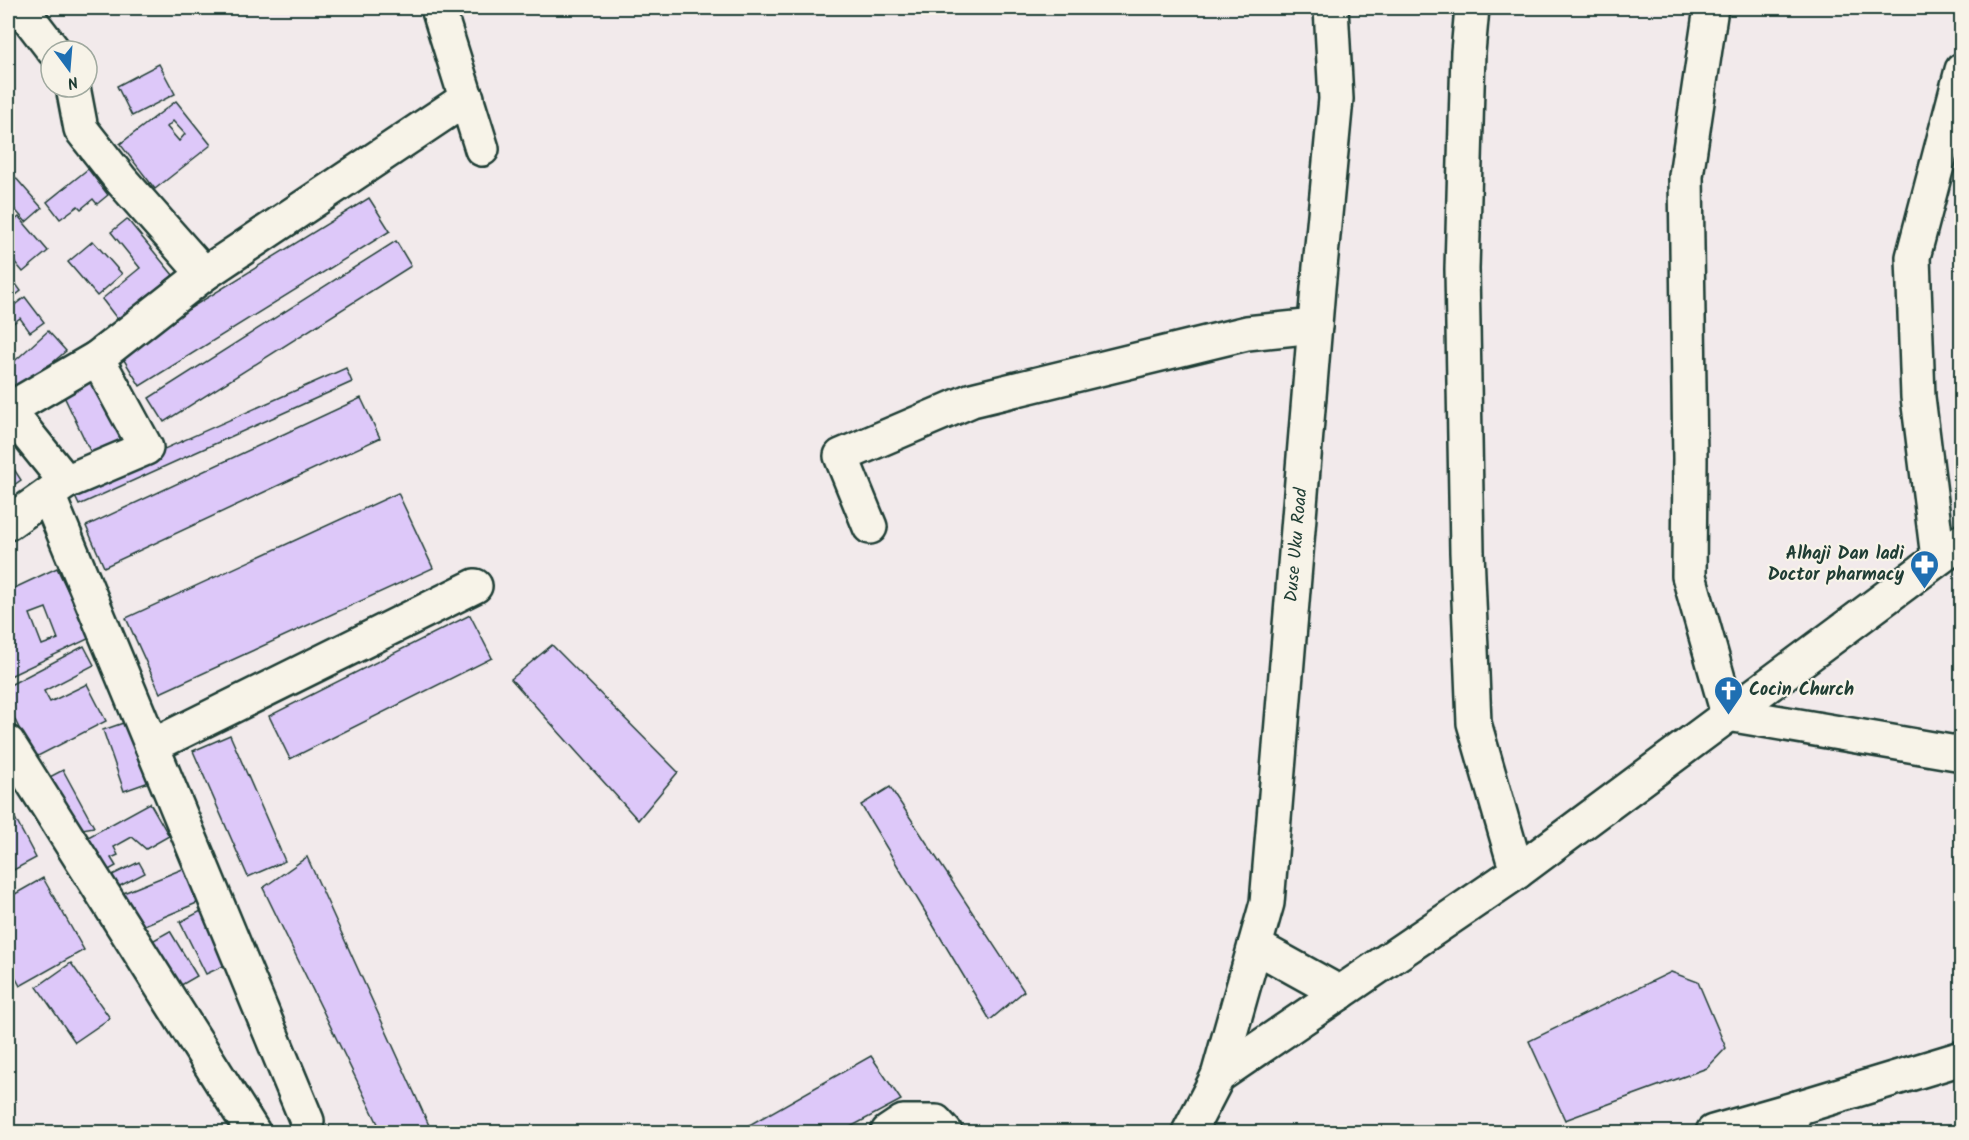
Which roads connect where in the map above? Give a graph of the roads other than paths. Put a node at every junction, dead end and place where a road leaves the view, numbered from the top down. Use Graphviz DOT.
graph roads {
  1 [pos="21,8"];
  2 [pos="1331,8"];
  3 [pos="1472,8"];
  4 [pos="1711,8"];
  5 [pos="442,10"];
  6 [pos="45,39"];
  7 [pos="1962,70"];
  8 [pos="467,98"];
  9 [pos="76,99"];
  10 [pos="482,149"];
  11 [pos="204,274"];
  12 [pos="1315,326"];
  13 [pos="97,358"];
  14 [pos="8,410"];
  15 [pos="57,488"];
  16 [pos="8,523"];
  17 [pos="870,527"];
  18 [pos="1950,550"];
  19 [pos="475,586"];
  20 [pos="1728,714"];
  21 [pos="8,743"];
  22 [pos="152,746"];
  23 [pos="1962,754"];
  24 [pos="1517,872"];
  25 [pos="1255,946"];
  26 [pos="1340,993"];
  27 [pos="1962,1058"];
  28 [pos="1218,1076"];
  29 [pos="1793,1120"];
  30 [pos="307,1121"];
  31 [pos="253,1132"];
  32 [pos="888,1132"];
  33 [pos="945,1132"];
  34 [pos="1189,1132"];
  35 [pos="1713,1132"];
  1 -- 6 [label="street"];
  2 -- 12 [label="street, Duse Uku Road"];
  3 -- 24 [label="street"];
  4 -- 20 [label="street"];
  5 -- 8 [label="street"];
  7 -- 18 [label="street"];
  8 -- 10 [label="street"];
  8 -- 11 [label="street"];
  9 -- 11 [label="street"];
  11 -- 13 [label="street"];
  12 -- 17 [label="street"];
  12 -- 25 [label="street, Duse Uku Road"];
  13 -- 14 [label="street"];
  13 -- 15 [label="street"];
  14 -- 15 [label="street"];
  15 -- 16 [label="street"];
  15 -- 22 [label="street"];
  18 -- 20 [label="street"];
  19 -- 22 [label="street"];
  20 -- 23 [label="street"];
  20 -- 24 [label="street"];
  21 -- 31 [label="street"];
  22 -- 30 [label="street"];
  24 -- 26 [label="street"];
  25 -- 26 [label="street"];
  25 -- 28 [label="street, Duse Uku Road"];
  26 -- 28 [label="street"];
  27 -- 29 [label="street"];
  28 -- 34 [label="street, Duse Uku Road"];
  29 -- 35 [label="street"];
  32 -- 33 [label="street"];
}
